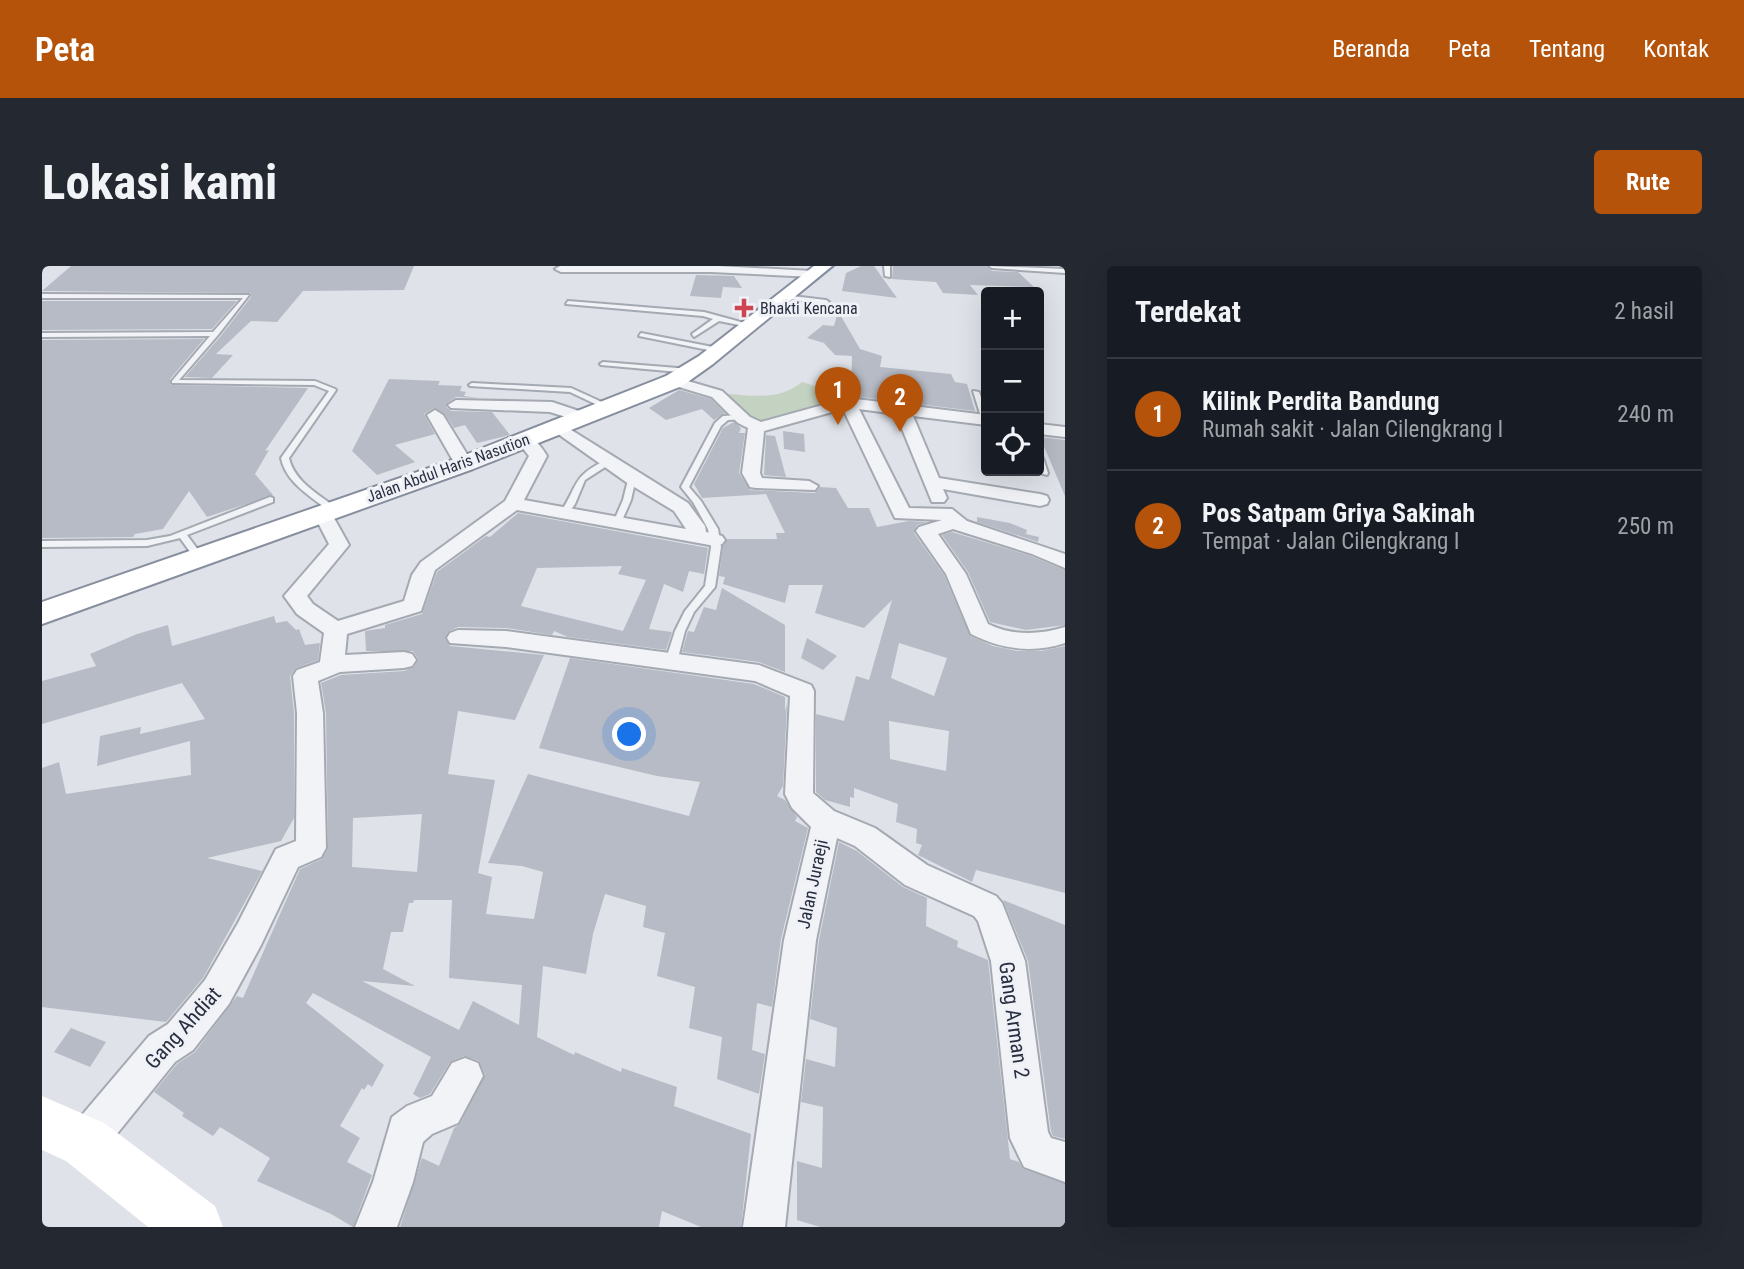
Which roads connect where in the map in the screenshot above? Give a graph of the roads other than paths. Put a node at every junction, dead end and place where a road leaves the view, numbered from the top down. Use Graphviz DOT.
graph roads {
  1 [pos="887,266"];
  2 [pos="992,266"];
  3 [pos="581,267"];
  4 [pos="670,268"];
  5 [pos="711,268"];
  6 [pos="561,269"];
  7 [pos="818,270"];
  8 [pos="1065,271"];
  9 [pos="888,276"];
  10 [pos="42,296"];
  11 [pos="783,297"];
  12 [pos="826,302"];
  13 [pos="568,303"];
  14 [pos="718,319"];
  15 [pos="749,325"];
  16 [pos="216,334"];
  17 [pos="42,335"];
  18 [pos="641,335"];
  19 [pos="694,335"];
  20 [pos="719,350"];
  21 [pos="603,364"];
  22 [pos="682,376"];
  23 [pos="472,385"];
  24 [pos="975,392"];
  25 [pos="848,402"];
  26 [pos="456,405"];
  27 [pos="611,408"];
  28 [pos="902,409"];
  29 [pos="983,413"];
  30 [pos="435,415"];
  31 [pos="585,418"];
  32 [pos="981,419"];
  33 [pos="749,421"];
  34 [pos="560,428"];
  35 [pos="1044,430"];
  36 [pos="1065,432"];
  37 [pos="525,441"];
  38 [pos="609,462"];
  39 [pos="464,464"];
  40 [pos="632,478"];
  41 [pos="933,482"];
  42 [pos="809,486"];
  43 [pos="270,500"];
  44 [pos="939,500"];
  45 [pos="1040,500"];
  46 [pos="513,504"];
  47 [pos="327,511"];
  48 [pos="564,513"];
  49 [pos="955,522"];
  50 [pos="617,523"];
  51 [pos="706,539"];
  52 [pos="42,544"];
  53 [pos="191,546"];
  54 [pos="1065,562"];
  55 [pos="42,613"];
  56 [pos="334,630"];
  57 [pos="1065,635"];
  58 [pos="457,638"];
  59 [pos="404,660"];
  60 [pos="671,662"];
  61 [pos="332,665"];
  62 [pos="824,820"];
  63 [pos="942,888"];
  64 [pos="465,1076"];
  65 [pos="63,1133"];
  66 [pos="1065,1162"];
  67 [pos="194,1227"];
  68 [pos="376,1227"];
  69 [pos="764,1227"];
  1 -- 9 [label="lane"];
  2 -- 8 [label="lane"];
  3 -- 4 [label="street"];
  3 -- 6 [label="street"];
  4 -- 5 [label="street"];
  5 -- 7 [label="street"];
  7 -- 11 [label="highway, Jalan Abdul Haris Nasution"];
  10 -- 16 [label="lane"];
  11 -- 12 [label="lane"];
  11 -- 15 [label="highway, Jalan Abdul Haris Nasution"];
  13 -- 14 [label="lane"];
  14 -- 15 [label="lane"];
  14 -- 19 [label="lane"];
  15 -- 20 [label="highway, Jalan Abdul Haris Nasution"];
  16 -- 17 [label="lane"];
  16 -- 47 [label="lane"];
  18 -- 20 [label="lane"];
  20 -- 22 [label="highway, Jalan Abdul Haris Nasution"];
  21 -- 22 [label="lane"];
  22 -- 27 [label="highway, Jalan Abdul Haris Nasution"];
  22 -- 33 [label="street"];
  23 -- 27 [label="lane"];
  24 -- 29 [label="lane"];
  25 -- 28 [label="street"];
  25 -- 33 [label="street"];
  25 -- 49 [label="street"];
  26 -- 31 [label="street"];
  27 -- 31 [label="highway, Jalan Abdul Haris Nasution"];
  28 -- 32 [label="street"];
  28 -- 41 [label="street"];
  30 -- 39 [label="street"];
  31 -- 34 [label="highway, Jalan Abdul Haris Nasution"];
  33 -- 42 [label="street"];
  33 -- 51 [label="lane"];
  34 -- 37 [label="highway, Jalan Abdul Haris Nasution"];
  34 -- 38 [label="street"];
  35 -- 36 [label="street"];
  37 -- 39 [label="highway, Jalan Abdul Haris Nasution"];
  37 -- 46 [label="street"];
  38 -- 40 [label="street"];
  38 -- 48 [label="lane"];
  39 -- 47 [label="highway, Jalan Abdul Haris Nasution"];
  40 -- 50 [label="lane"];
  40 -- 51 [label="street"];
  41 -- 44 [label="street"];
  41 -- 45 [label="street"];
  43 -- 53 [label="lane"];
  46 -- 48 [label="street"];
  46 -- 56 [label="street"];
  47 -- 53 [label="highway, Jalan Abdul Haris Nasution"];
  47 -- 56 [label="street"];
  48 -- 50 [label="street"];
  49 -- 54 [label="street"];
  49 -- 57 [label="street"];
  50 -- 51 [label="street"];
  51 -- 60 [label="lane"];
  52 -- 53 [label="lane"];
  53 -- 55 [label="highway, Jalan Abdul Haris Nasution"];
  56 -- 61 [label="street"];
  58 -- 60 [label="street, Jalan Juraeji"];
  59 -- 61 [label="street"];
  60 -- 62 [label="street, Jalan Juraeji"];
  61 -- 65 [label="street, Gang Ahdiat"];
  62 -- 63 [label="street"];
  62 -- 69 [label="street, Jalan Juraeji"];
  63 -- 66 [label="street, Gang Arman 2"];
  64 -- 68 [label="street"];
  65 -- 67 [label="street"];
}
